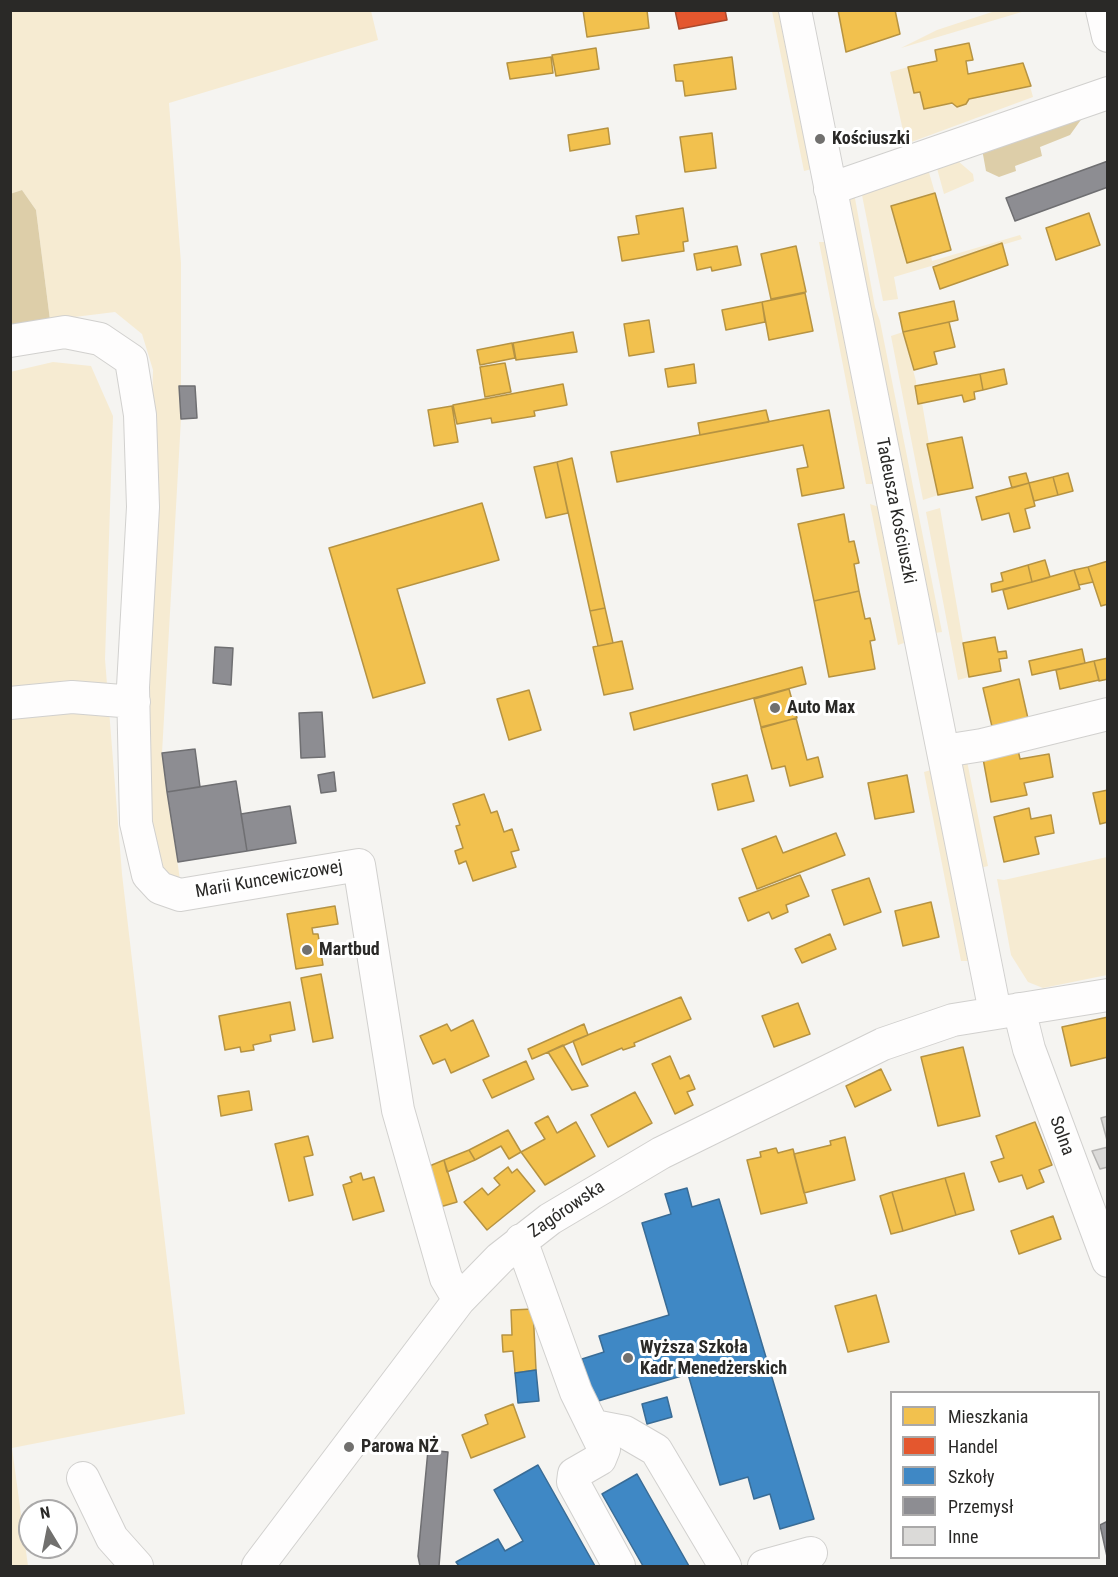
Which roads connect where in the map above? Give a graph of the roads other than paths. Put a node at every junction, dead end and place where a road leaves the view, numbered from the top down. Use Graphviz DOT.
graph roads {
  1 [pos="795,10"];
  2 [pos="1102,10"];
  3 [pos="1107,36"];
  4 [pos="1107,93"];
  5 [pos="830,189"];
  6 [pos="10,341"];
  7 [pos="134,702"];
  8 [pos="10,703"];
  9 [pos="1107,714"];
  10 [pos="944,752"];
  11 [pos="1107,995"];
  12 [pos="1007,1010"];
  13 [pos="521,1240"];
  14 [pos="1107,1261"];
  15 [pos="459,1300"];
  16 [pos="594,1426"];
  17 [pos="83,1478"];
  18 [pos="811,1553"];
  19 [pos="137,1566"];
  20 [pos="258,1566"];
  21 [pos="619,1566"];
  22 [pos="725,1566"];
  23 [pos="764,1566"];
  1 -- 5 [label="street, Tadeusza Kościuszki"];
  2 -- 3 [label="street"];
  4 -- 5 [label="street"];
  5 -- 10 [label="street, Tadeusza Kościuszki"];
  6 -- 7 [label="street, Marii Kuncewiczowej"];
  7 -- 8 [label="street"];
  7 -- 15 [label="street, Marii Kuncewiczowej"];
  9 -- 10 [label="street"];
  10 -- 12 [label="street, Tadeusza Kościuszki"];
  11 -- 12 [label="street, Zagórowska"];
  12 -- 13 [label="street, Zagórowska"];
  12 -- 14 [label="street, Solna"];
  13 -- 15 [label="street, Zagórowska"];
  13 -- 16 [label="street"];
  15 -- 20 [label="street, Zagórowska"];
  16 -- 21 [label="street"];
  16 -- 22 [label="street"];
  17 -- 19 [label="street"];
  18 -- 23 [label="street"];
}
